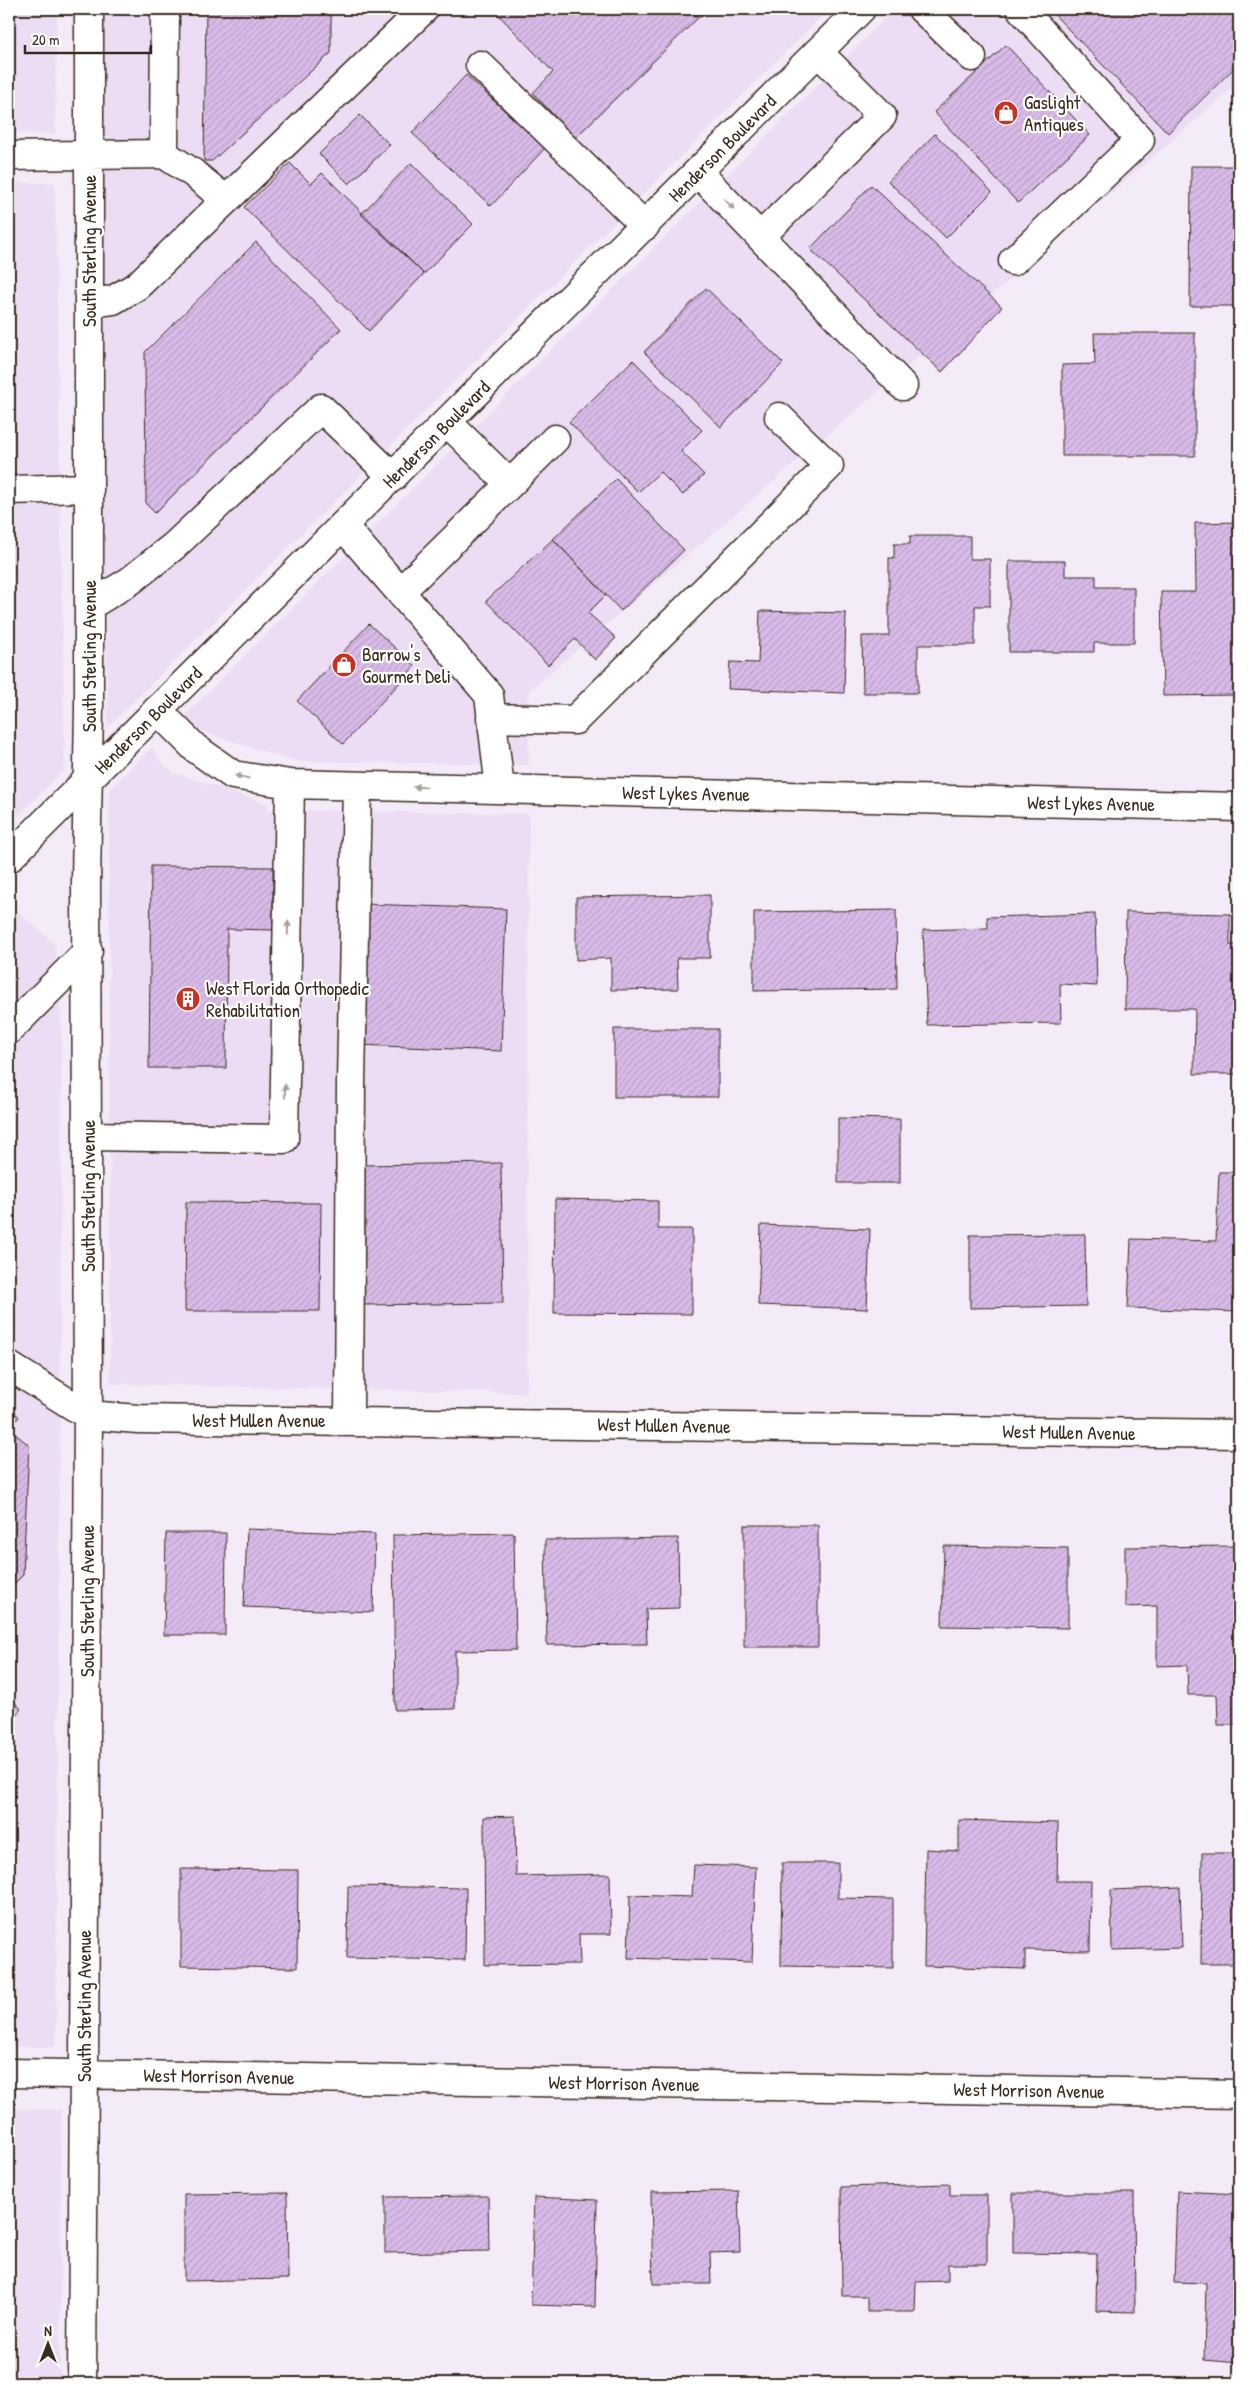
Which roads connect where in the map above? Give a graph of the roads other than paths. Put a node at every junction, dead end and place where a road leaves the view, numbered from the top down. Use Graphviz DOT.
graph roads {
  1 [pos="90,9"];
  2 [pos="165,9"];
  3 [pos="424,9"];
  4 [pos="861,9"];
  5 [pos="922,9"];
  6 [pos="1021,9"];
  7 [pos="818,52"];
  8 [pos="972,57"];
  9 [pos="480,65"];
  10 [pos="164,154"];
  11 [pos="89,155"];
  12 [pos="9,156"];
  13 [pos="698,172"];
  14 [pos="226,200"];
  15 [pos="645,226"];
  16 [pos="760,237"];
  17 [pos="1013,261"];
  18 [pos="89,303"];
  19 [pos="903,386"];
  20 [pos="779,417"];
  21 [pos="448,423"];
  22 [pos="555,439"];
  23 [pos="393,477"];
  24 [pos="510,484"];
  25 [pos="88,488"];
  26 [pos="9,490"];
  27 [pos="343,526"];
  28 [pos="400,592"];
  29 [pos="89,606"];
  30 [pos="157,710"];
  31 [pos="491,718"];
  32 [pos="88,780"];
  33 [pos="290,784"];
  34 [pos="357,786"];
  35 [pos="500,789"];
  36 [pos="1239,807"];
  37 [pos="12,849"];
  38 [pos="88,951"];
  39 [pos="9,1030"];
  40 [pos="88,1136"];
  41 [pos="9,1366"];
  42 [pos="88,1415"];
  43 [pos="349,1420"];
  44 [pos="1239,1434"];
  45 [pos="9,2074"];
  46 [pos="84,2074"];
  47 [pos="1239,2094"];
  48 [pos="82,2383"];
  1 -- 11 [label="street, South Sterling Avenue"];
  2 -- 10 [label="street"];
  3 -- 14 [label="street"];
  4 -- 7 [label="street, Henderson Boulevard"];
  5 -- 8 [label="street"];
  6 -- 17 [label="street"];
  7 -- 13 [label="street, Henderson Boulevard"];
  7 -- 16 [label="street"];
  9 -- 15 [label="street"];
  10 -- 11 [label="street"];
  10 -- 14 [label="street"];
  11 -- 12 [label="street"];
  11 -- 18 [label="street, South Sterling Avenue"];
  13 -- 15 [label="street, Henderson Boulevard"];
  13 -- 16 [label="street, one-way"];
  14 -- 18 [label="street"];
  15 -- 21 [label="street, Henderson Boulevard"];
  16 -- 19 [label="street"];
  18 -- 25 [label="street, South Sterling Avenue"];
  20 -- 31 [label="street"];
  21 -- 23 [label="street, Henderson Boulevard"];
  21 -- 24 [label="street"];
  22 -- 24 [label="street"];
  23 -- 27 [label="street, Henderson Boulevard"];
  23 -- 29 [label="street"];
  24 -- 28 [label="street"];
  25 -- 26 [label="street"];
  25 -- 29 [label="street, South Sterling Avenue"];
  27 -- 28 [label="street"];
  27 -- 30 [label="street, Henderson Boulevard"];
  28 -- 31 [label="street"];
  29 -- 32 [label="street, South Sterling Avenue"];
  30 -- 32 [label="street, Henderson Boulevard"];
  33 -- 30 [label="street, West Lykes Avenue, one-way"];
  31 -- 35 [label="street"];
  32 -- 37 [label="street, Henderson Boulevard"];
  32 -- 38 [label="street, South Sterling Avenue"];
  33 -- 34 [label="street, West Lykes Avenue"];
  40 -- 33 [label="street, one-way"];
  35 -- 34 [label="street, West Lykes Avenue, one-way"];
  34 -- 43 [label="street"];
  35 -- 36 [label="street, West Lykes Avenue"];
  38 -- 39 [label="street"];
  38 -- 40 [label="street, South Sterling Avenue"];
  40 -- 42 [label="street, South Sterling Avenue"];
  41 -- 42 [label="street"];
  42 -- 43 [label="street, West Mullen Avenue"];
  42 -- 46 [label="street, South Sterling Avenue"];
  43 -- 44 [label="street, West Mullen Avenue"];
  45 -- 46 [label="street, West Morrison Avenue"];
  46 -- 47 [label="street, West Morrison Avenue"];
  46 -- 48 [label="street, South Sterling Avenue"];
}
